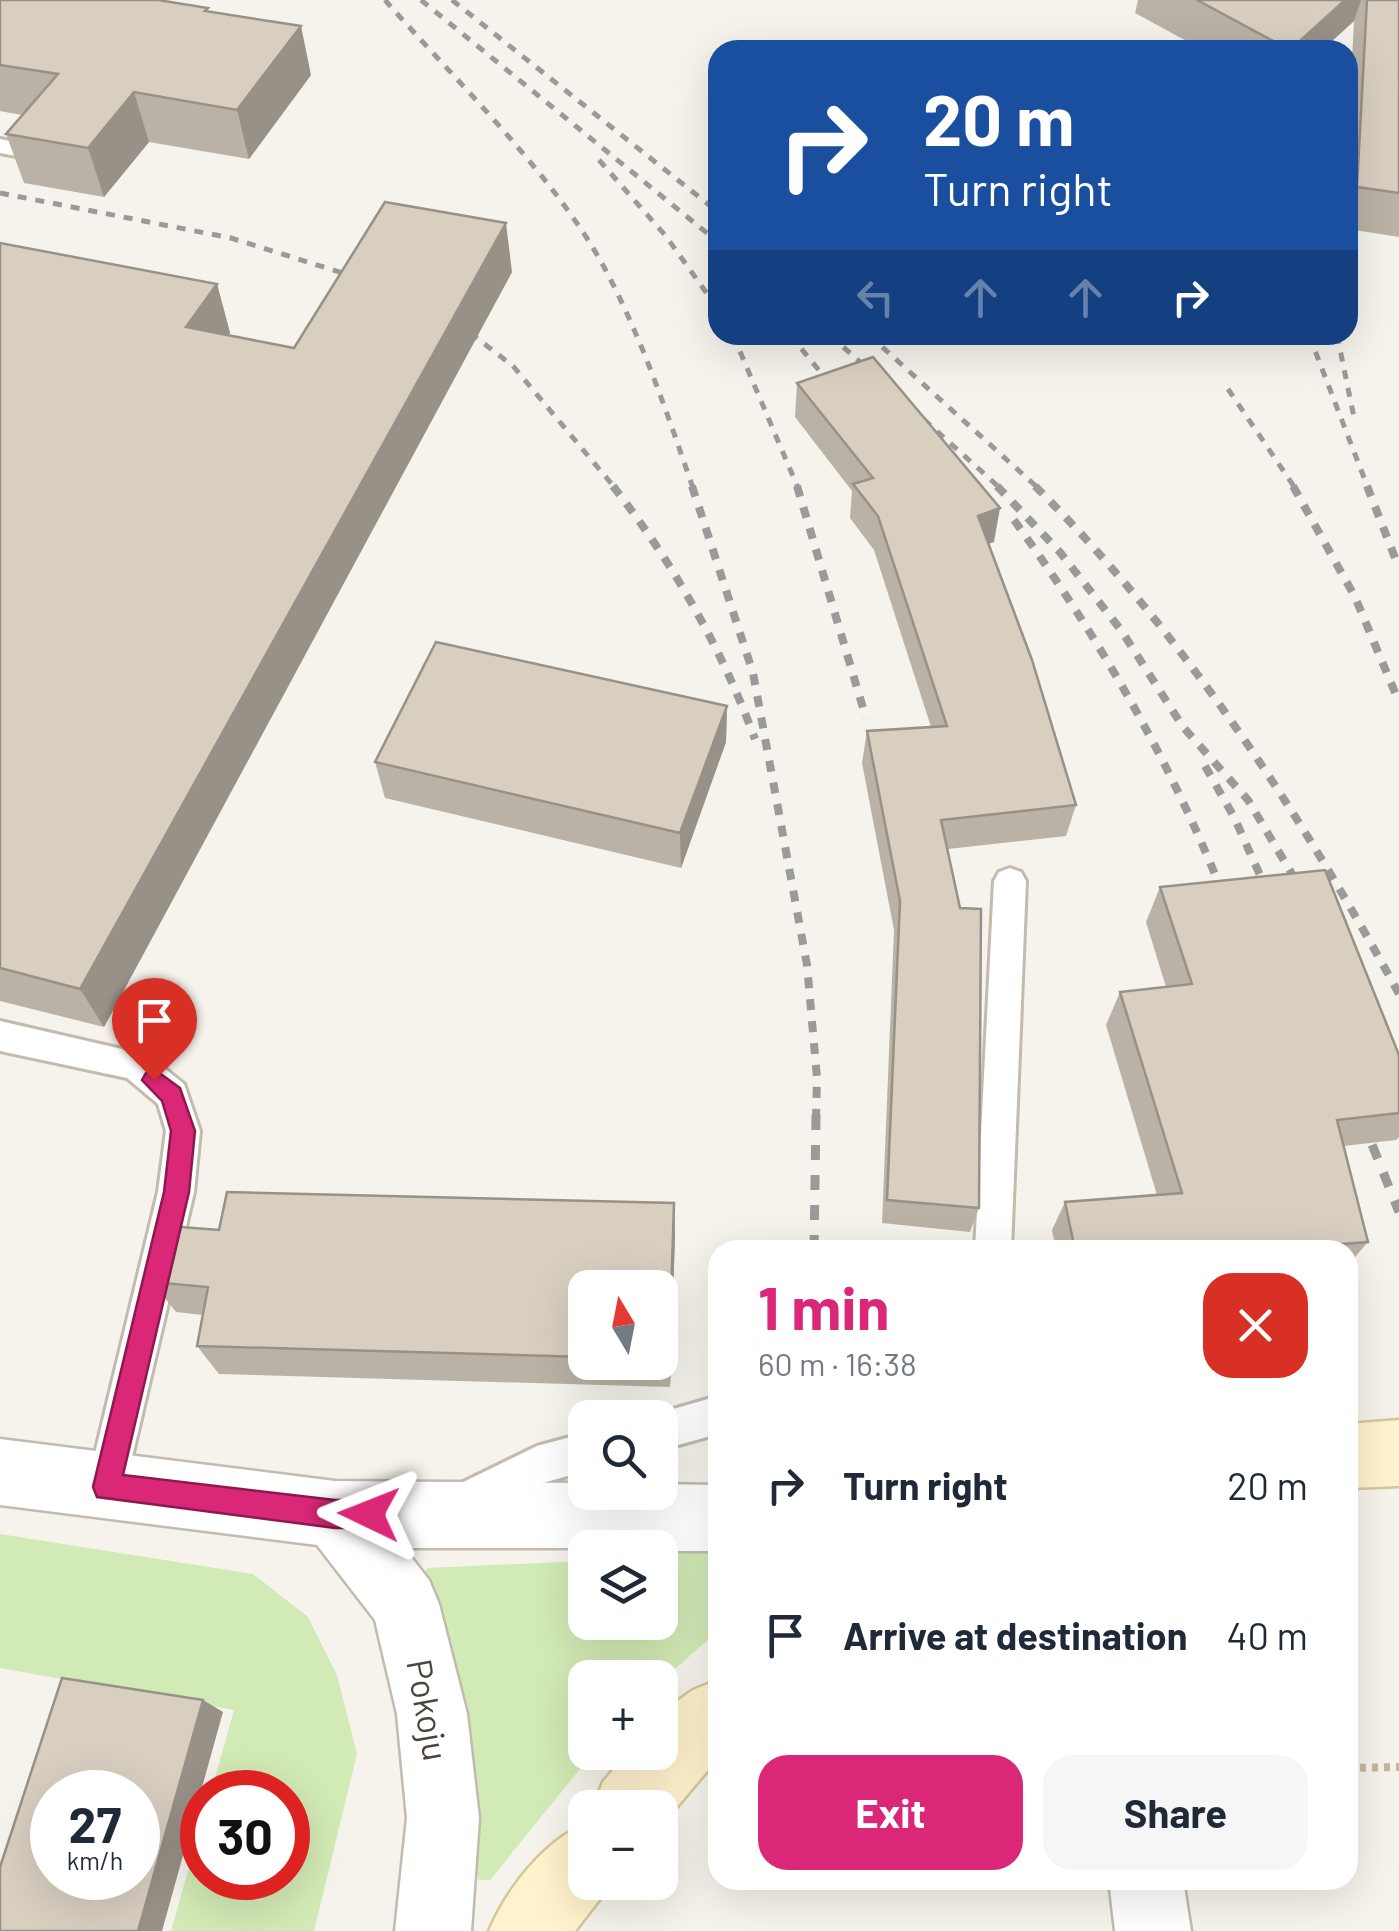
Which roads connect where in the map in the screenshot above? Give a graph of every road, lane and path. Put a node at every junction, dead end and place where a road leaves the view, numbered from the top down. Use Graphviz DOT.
graph roads {
  1 [pos="0,146"];
  2 [pos="27,151"];
  3 [pos="1010,881"];
  4 [pos="0,1036"];
  5 [pos="993,1240"];
  6 [pos="708,1418"];
  7 [pos="678,1426"];
  8 [pos="1399,1453"];
  9 [pos="1358,1455"];
  10 [pos="568,1457"];
  11 [pos="0,1472"];
  12 [pos="106,1487"];
  13 [pos="335,1514"];
  14 [pos="438,1515"];
  15 [pos="708,1518"];
  16 [pos="708,1721"];
  17 [pos="1399,1766"];
  18 [pos="1358,1768"];
  19 [pos="644,1790"];
  20 [pos="568,1882"];
  21 [pos="1147,1890"];
  22 [pos="433,1931"];
  23 [pos="528,1931"];
  24 [pos="1152,1931"];
  1 -- 2 [label="lane"];
  3 -- 5 [label="lane"];
  4 -- 12 [label="lane"];
  6 -- 7 [label="lane"];
  8 -- 9 [label="street"];
  10 -- 14 [label="lane"];
  11 -- 12 [label="street"];
  12 -- 13 [label="street"];
  13 -- 14 [label="street"];
  13 -- 22 [label="street, Pokoju"];
  14 -- 15 [label="street"];
  16 -- 19 [label="street"];
  17 -- 18 [label="path"];
  20 -- 23 [label="street"];
  21 -- 24 [label="street"];
}
